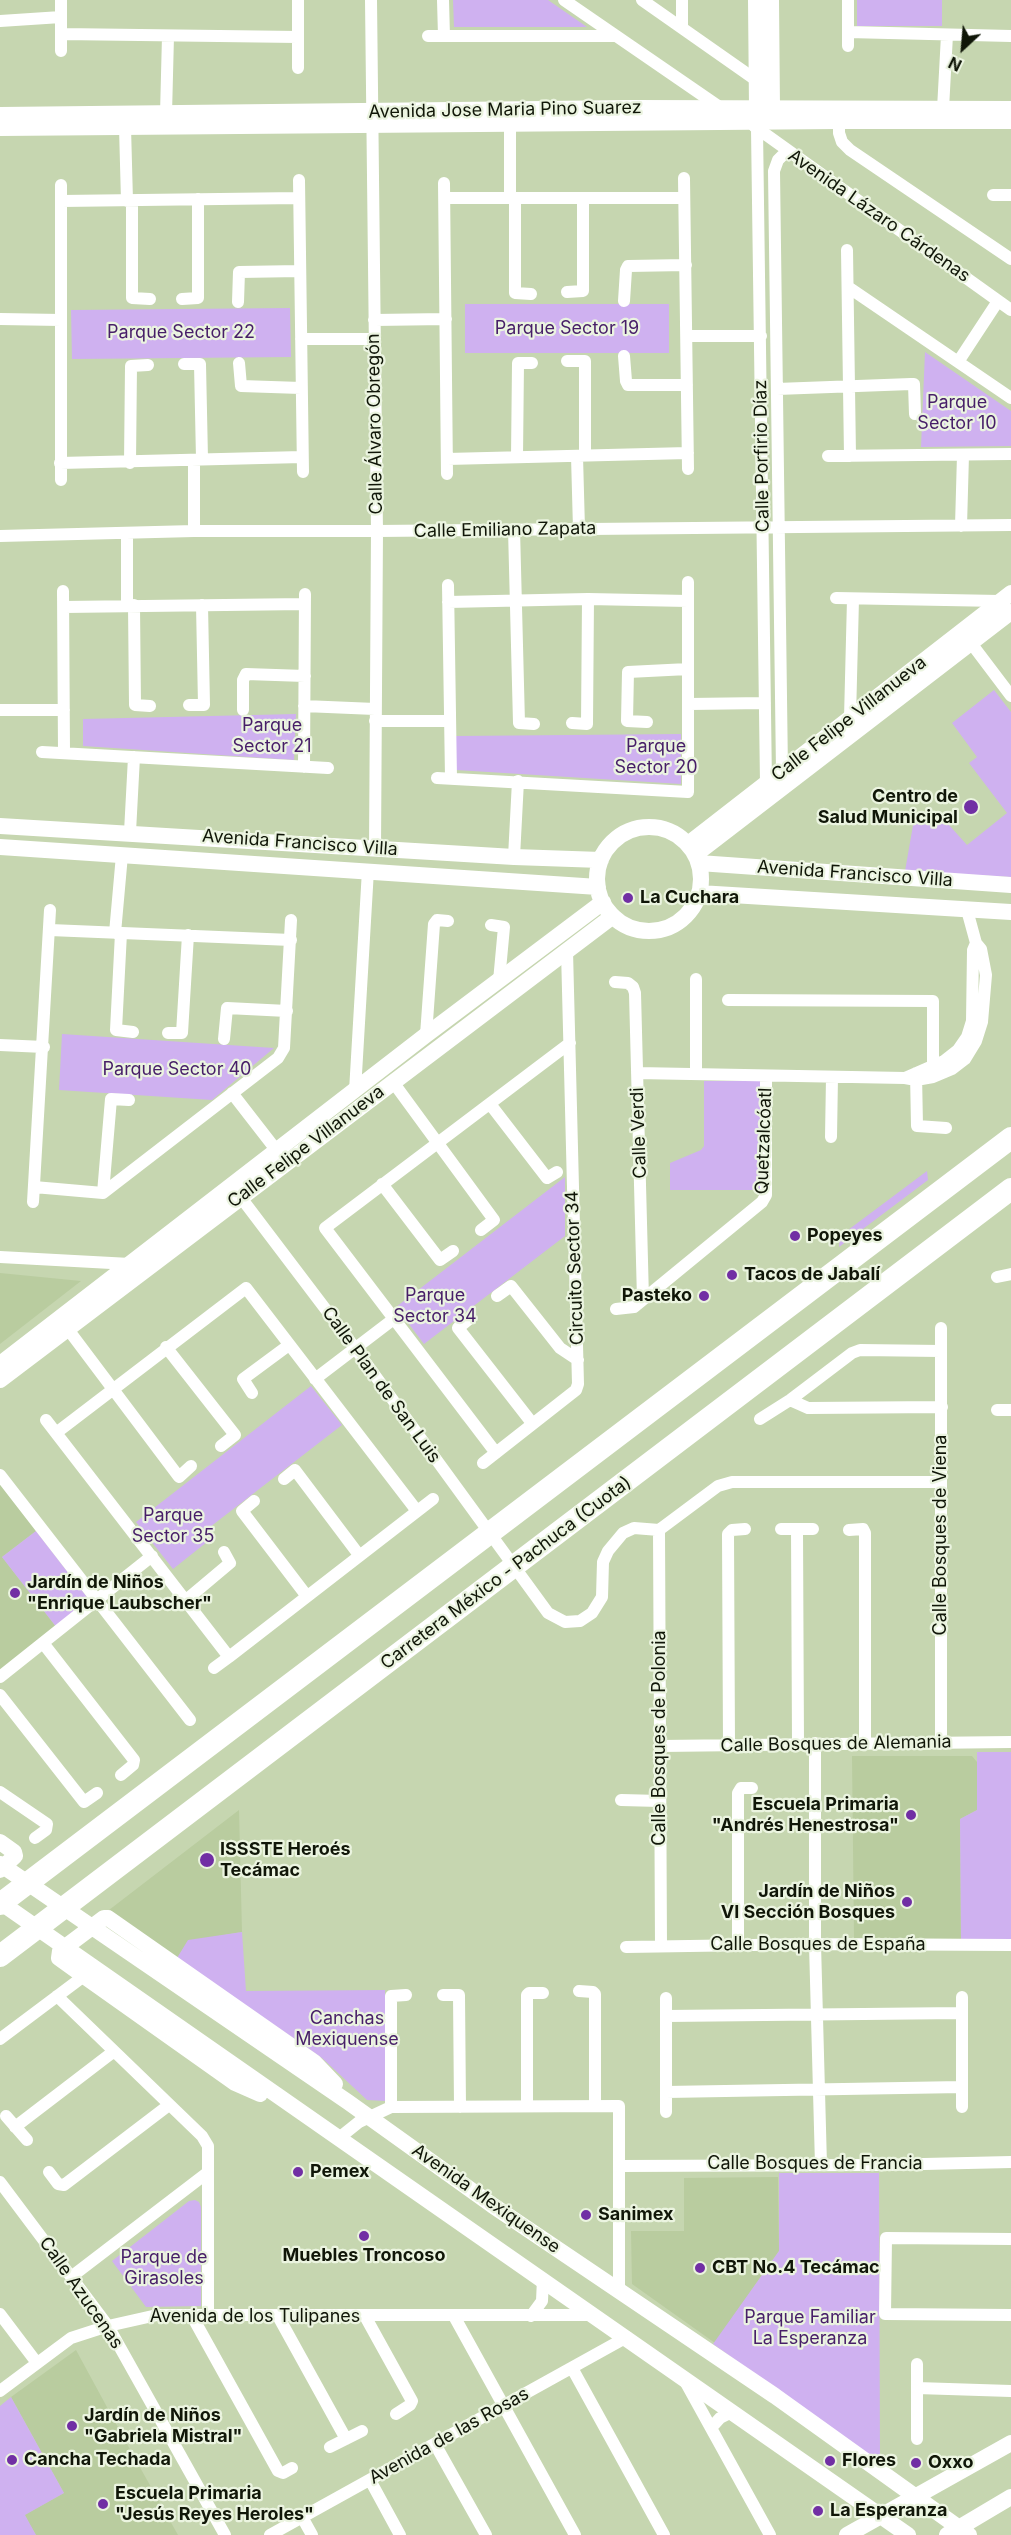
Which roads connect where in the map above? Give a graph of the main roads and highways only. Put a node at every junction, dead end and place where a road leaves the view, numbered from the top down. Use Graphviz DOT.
graph roads {
  1 [pos="756,0"];
  2 [pos="771,0"];
  3 [pos="1011,109"];
  4 [pos="0,115"];
  5 [pos="633,115"];
  6 [pos="756,115"];
  7 [pos="372,118"];
  8 [pos="1011,121"];
  9 [pos="0,129"];
  10 [pos="1007,602"];
  11 [pos="0,826"];
  12 [pos="0,847"];
  13 [pos="694,854"];
  14 [pos="601,860"];
  15 [pos="1011,885"];
  16 [pos="699,893"];
  17 [pos="601,894"];
  18 [pos="1011,912"];
  19 [pos="614,916"];
  20 [pos="1011,1138"];
  21 [pos="1011,1189"];
  22 [pos="236,1191"];
  23 [pos="73,1318"];
  24 [pos="0,1364"];
  25 [pos="0,1380"];
  26 [pos="0,1842"];
  27 [pos="0,1864"];
  28 [pos="0,1870"];
  29 [pos="0,1903"];
  30 [pos="0,1956"];
  31 [pos="348,2102"];
  32 [pos="289,2105"];
  33 [pos="1011,2443"];
  34 [pos="914,2496"];
  35 [pos="1011,2497"];
  36 [pos="881,2516"];
  37 [pos="958,2533"];
  38 [pos="847,2535"];
  39 [pos="908,2535"];
  1 -- 6 [label="main road, Calle Porfirio Díaz"];
  2 -- 6 [label="main road, Calle Porfirio Díaz"];
  3 -- 6 [label="main road, Avenida Jose Maria Pino Suarez"];
  4 -- 7 [label="main road, Avenida Jose Maria Pino Suarez"];
  5 -- 6 [label="main road, Avenida Jose Maria Pino Suarez"];
  5 -- 6 [label="main road, Avenida Jose Maria Pino Suarez"];
  5 -- 7 [label="main road, Avenida Jose Maria Pino Suarez"];
  5 -- 7 [label="main road, Avenida Jose Maria Pino Suarez"];
  6 -- 8 [label="main road, Avenida Jose Maria Pino Suarez"];
  7 -- 9 [label="main road, Avenida Jose Maria Pino Suarez"];
  10 -- 13 [label="main road, Calle Felipe Villanueva"];
  10 -- 13 [label="main road, Calle Felipe Villanueva"];
  11 -- 14 [label="main road, Avenida Francisco Villa"];
  12 -- 17 [label="main road, Avenida Francisco Villa"];
  13 -- 14 [label="main road"];
  13 -- 15 [label="main road, Avenida Francisco Villa"];
  13 -- 16 [label="main road"];
  14 -- 17 [label="main road"];
  16 -- 18 [label="main road, Avenida Francisco Villa"];
  16 -- 19 [label="main road"];
  17 -- 19 [label="main road"];
  17 -- 22 [label="main road, Calle Felipe Villanueva"];
  19 -- 22 [label="main road, Calle Felipe Villanueva"];
  20 -- 29 [label="highway"];
  21 -- 30 [label="highway, Carretera México - Pachuca (Cuota)"];
  22 -- 23 [label="main road, Calle Felipe Villanueva"];
  22 -- 23 [label="main road, Calle Felipe Villanueva"];
  23 -- 24 [label="main road, Calle Felipe Villanueva"];
  23 -- 25 [label="main road, Calle Felipe Villanueva"];
  26 -- 28 [label="main road"];
  27 -- 31 [label="main road, Avenida Mexiquense"];
  29 -- 32 [label="main road, Avenida Mexiquense"];
  31 -- 32 [label="main road"];
  31 -- 34 [label="main road, Avenida Mexiquense"];
  32 -- 36 [label="main road, Avenida Mexiquense"];
  33 -- 34 [label="main road"];
  34 -- 36 [label="main road"];
  34 -- 37 [label="main road, Avenida Mexiquense"];
  35 -- 37 [label="main road"];
  36 -- 38 [label="main road"];
  36 -- 39 [label="main road, Avenida Mexiquense"];
}
